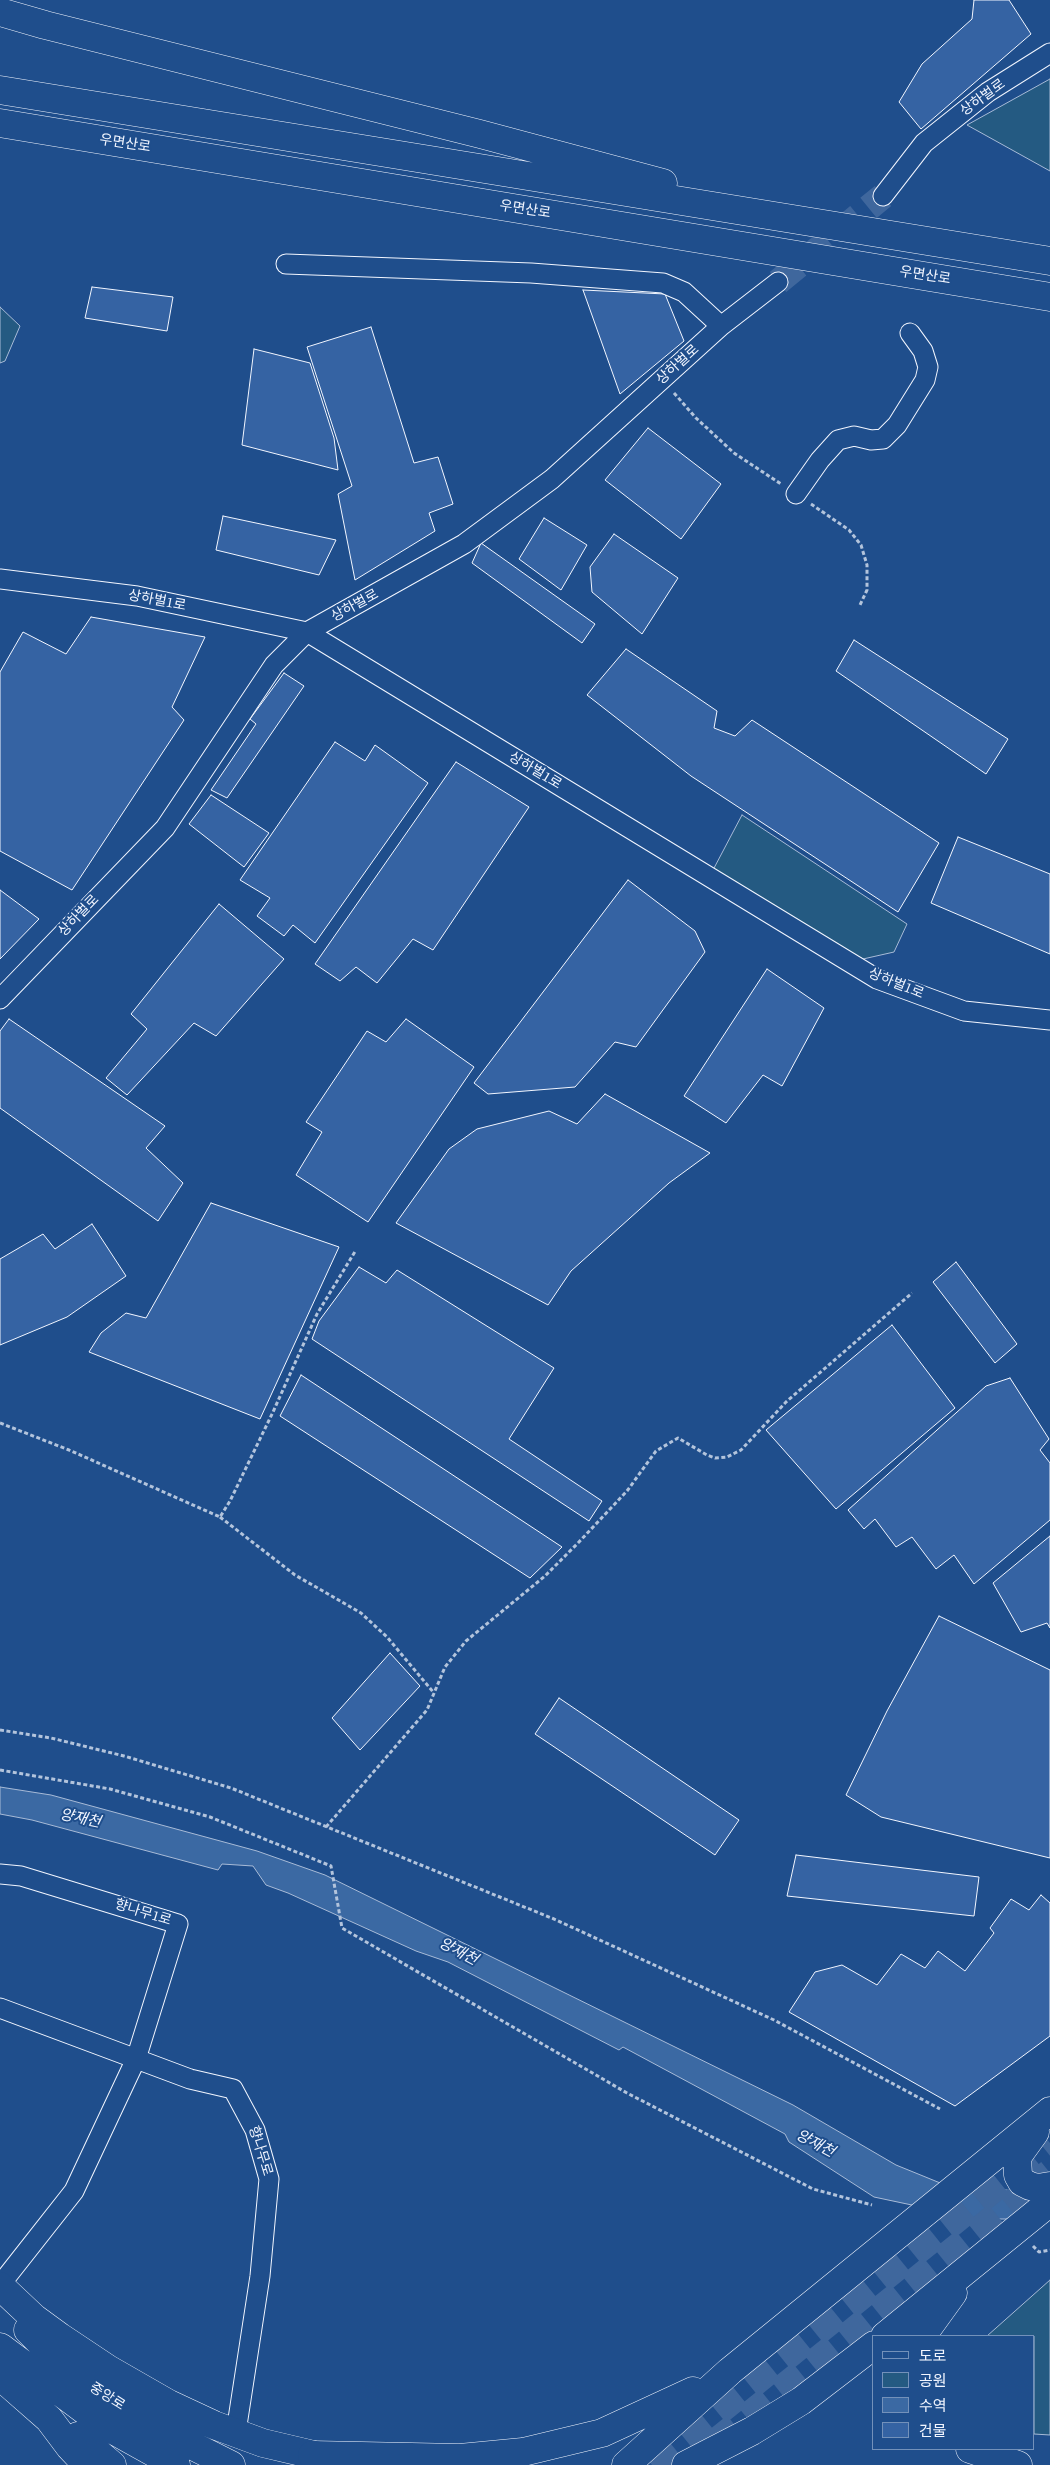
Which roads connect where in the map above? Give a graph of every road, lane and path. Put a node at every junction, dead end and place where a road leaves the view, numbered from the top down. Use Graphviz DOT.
graph roads {
  1 [pos="0,12"];
  2 [pos="1050,53"];
  3 [pos="0,90"];
  4 [pos="0,123"];
  5 [pos="883,196"];
  6 [pos="816,224"];
  7 [pos="1050,261"];
  8 [pos="286,264"];
  9 [pos="778,282"];
  10 [pos="1050,297"];
  11 [pos="721,326"];
  12 [pos="910,333"];
  13 [pos="796,494"];
  14 [pos="0,579"];
  15 [pos="307,632"];
  16 [pos="0,999"];
  17 [pos="1050,1020"];
  18 [pos="356,1250"];
  19 [pos="912,1293"];
  20 [pos="0,1423"];
  21 [pos="220,1517"];
  22 [pos="434,1693"];
  23 [pos="0,1730"];
  24 [pos="0,1770"];
  25 [pos="326,1827"];
  26 [pos="0,1874"];
  27 [pos="0,2008"];
  28 [pos="136,2059"];
  29 [pos="940,2109"];
  30 [pos="1050,2113"];
  31 [pos="1050,2186"];
  32 [pos="1050,2202"];
  33 [pos="872,2205"];
  34 [pos="968,2270"];
  35 [pos="0,2286"];
  36 [pos="0,2303"];
  37 [pos="886,2335"];
  38 [pos="923,2335"];
  39 [pos="0,2347"];
  40 [pos="872,2347"];
  41 [pos="730,2371"];
  42 [pos="0,2376"];
  43 [pos="49,2419"];
  44 [pos="236,2432"];
  45 [pos="973,2450"];
  46 [pos="312,2455"];
  47 [pos="347,2464"];
  48 [pos="87,2465"];
  49 [pos="112,2465"];
  50 [pos="176,2465"];
  51 [pos="231,2465"];
  52 [pos="626,2465"];
  53 [pos="686,2465"];
  54 [pos="1018,2465"];
  1 -- 6 [label="main road"];
  2 -- 5 [label="street, 상하벌로"];
  3 -- 6 [label="main road"];
  4 -- 10 [label="main road, 우면산로"];
  6 -- 7 [label="main road"];
  8 -- 11 [label="street"];
  9 -- 11 [label="street, 상하벌로"];
  11 -- 15 [label="street, 상하벌로"];
  12 -- 13 [label="street"];
  14 -- 15 [label="street, 상하벌1로"];
  15 -- 16 [label="street, 상하벌로"];
  15 -- 17 [label="street, 상하벌1로"];
  18 -- 21 [label="path"];
  19 -- 22 [label="path"];
  20 -- 21 [label="path"];
  21 -- 22 [label="path"];
  22 -- 25 [label="path"];
  23 -- 25 [label="path"];
  24 -- 33 [label="path"];
  25 -- 29 [label="path"];
  26 -- 28 [label="street, 향나무1로"];
  27 -- 28 [label="street, 향나무로"];
  28 -- 35 [label="street"];
  28 -- 44 [label="street, 향나무로"];
  30 -- 31 [label="main road"];
  30 -- 41 [label="main road"];
  32 -- 34 [label="main road"];
  34 -- 37 [label="main road"];
  34 -- 38 [label="main road"];
  35 -- 44 [label="main road"];
  36 -- 51 [label="main road, 중앙로"];
  39 -- 50 [label="main road, 중앙로"];
  40 -- 53 [label="main road"];
  41 -- 46 [label="main road"];
  41 -- 52 [label="main road"];
  42 -- 43 [label="main road"];
  43 -- 48 [label="main road"];
  43 -- 49 [label="main road"];
  44 -- 46 [label="main road"];
  45 -- 54 [label="main road"];
  46 -- 47 [label="main road"];
}
